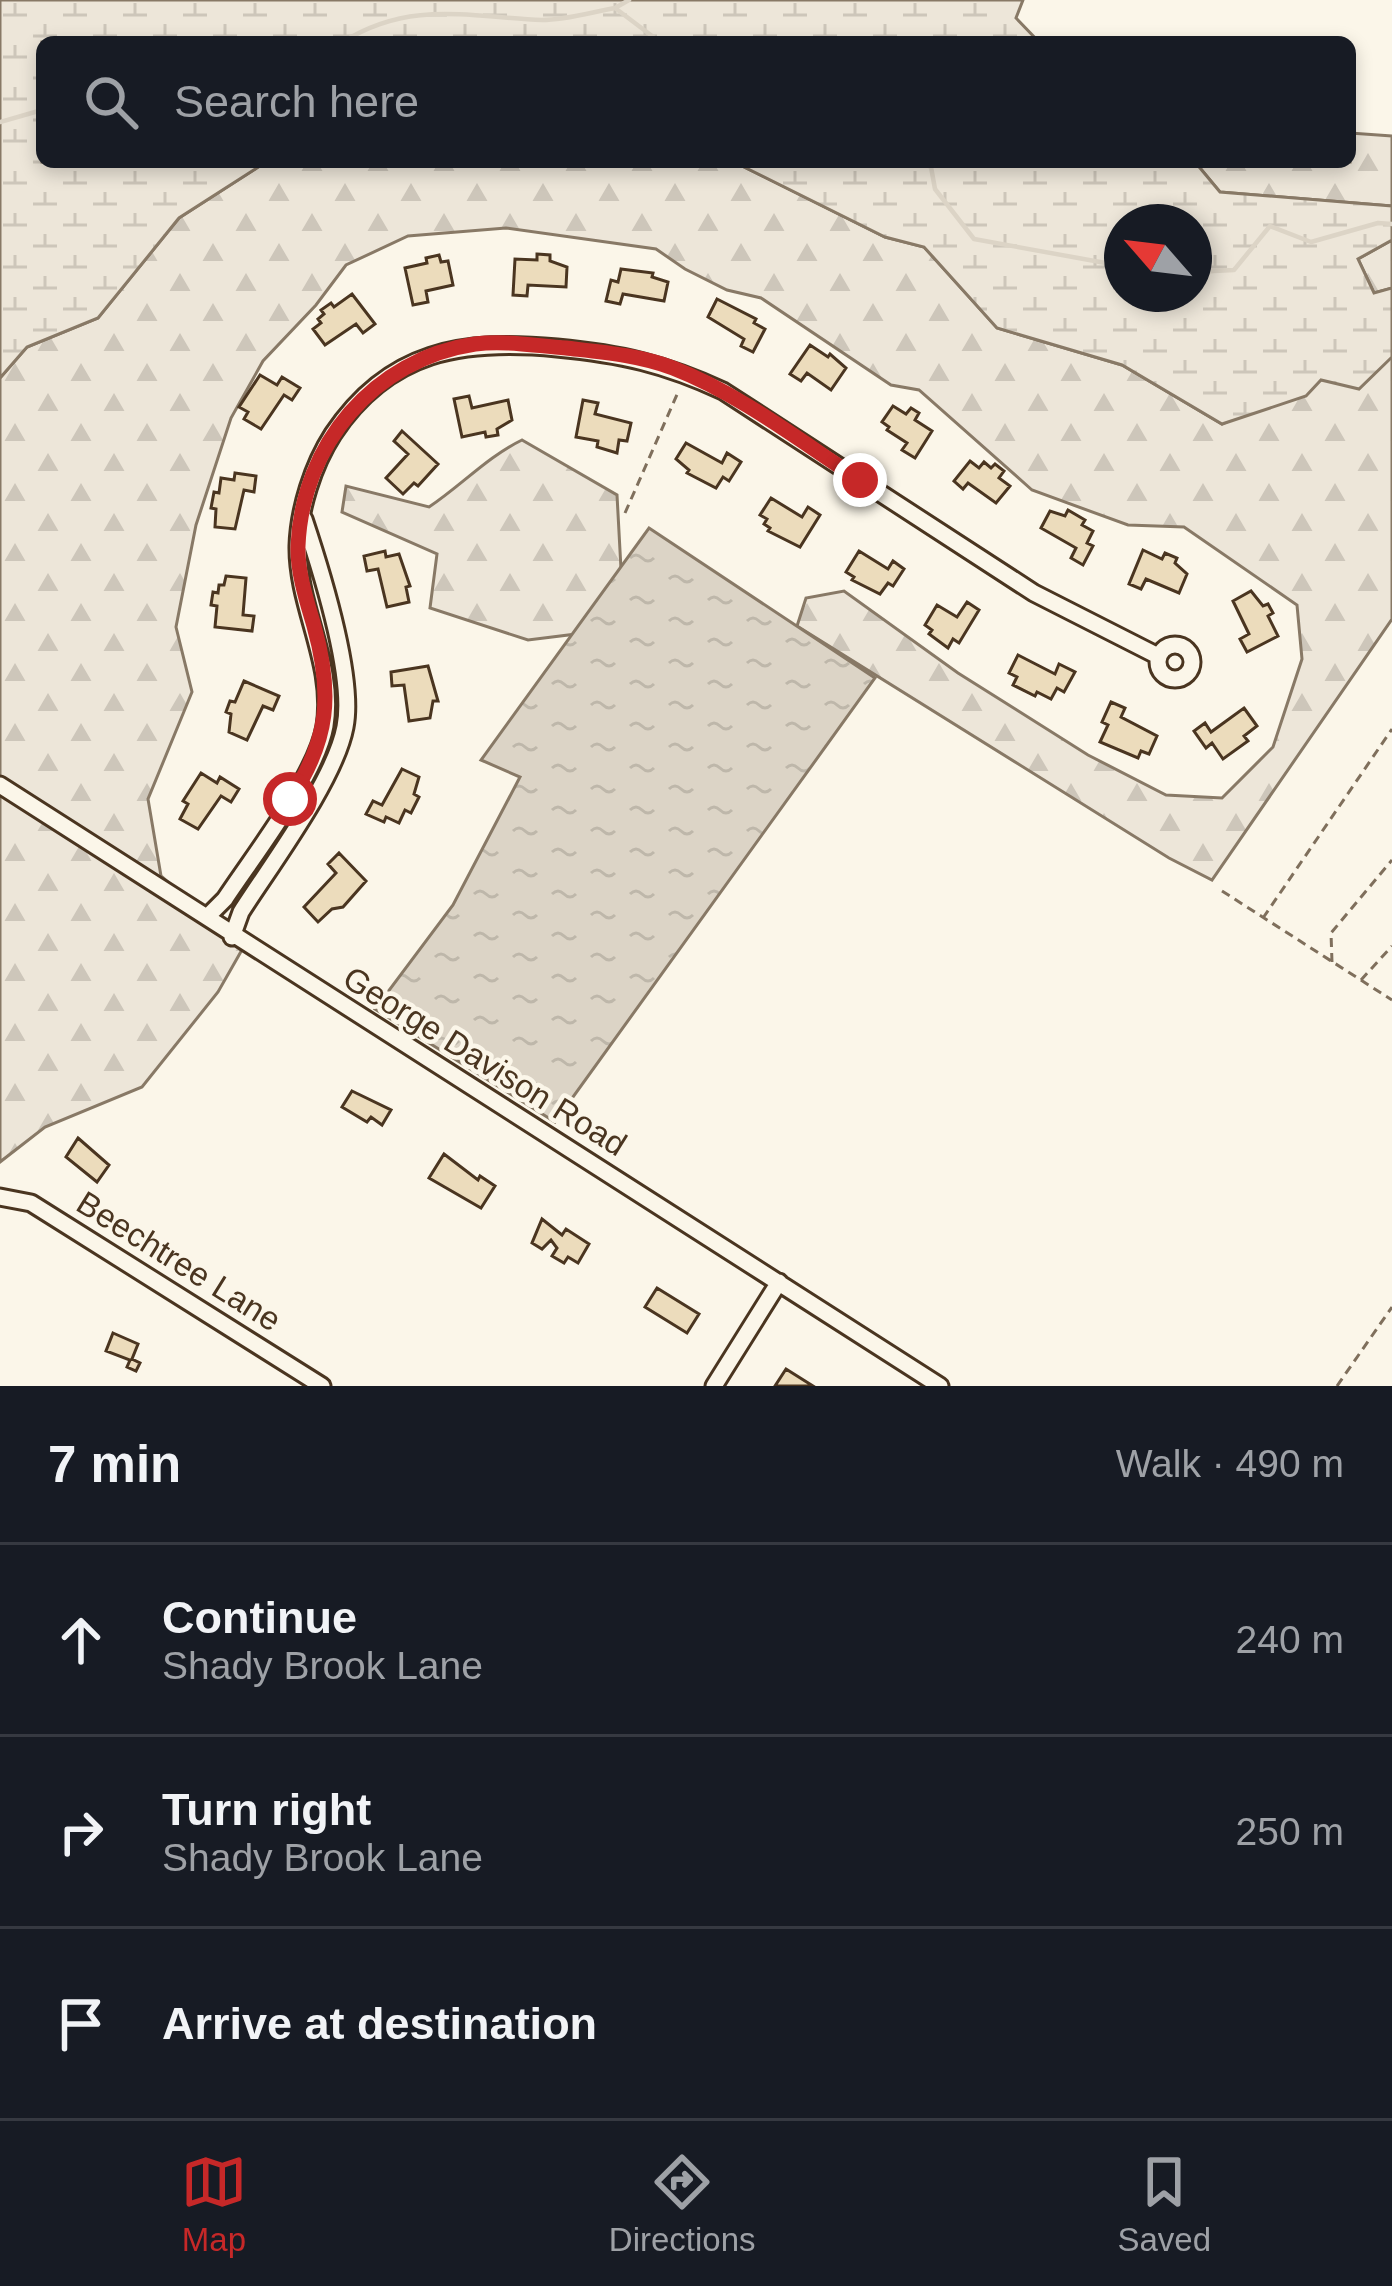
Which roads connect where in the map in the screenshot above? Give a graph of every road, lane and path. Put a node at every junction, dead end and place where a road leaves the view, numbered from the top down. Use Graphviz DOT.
graph roads {
  1 [pos="682,383"];
  2 [pos="625,513"];
  3 [pos="329,646"];
  4 [pos="1158,656"];
  5 [pos="1392,729"];
  6 [pos="0,785"];
  7 [pos="290,799"];
  8 [pos="306,808"];
  9 [pos="1392,860"];
  10 [pos="1222,891"];
  11 [pos="208,916"];
  12 [pos="1263,918"];
  13 [pos="232,937"];
  14 [pos="1392,946"];
  15 [pos="1332,964"];
  16 [pos="1360,981"];
  17 [pos="1392,1000"];
  18 [pos="0,1197"];
  19 [pos="779,1282"];
  20 [pos="1392,1307"];
  21 [pos="322,1386"];
  22 [pos="714,1386"];
  23 [pos="940,1386"];
  24 [pos="1337,1386"];
  1 -- 2 [label="path"];
  3 -- 4 [label="street"];
  3 -- 7 [label="street"];
  3 -- 8 [label="street"];
  5 -- 12 [label="path"];
  6 -- 11 [label="street, George Davison Road"];
  7 -- 8 [label="street"];
  7 -- 11 [label="street"];
  8 -- 13 [label="street"];
  9 -- 15 [label="path"];
  10 -- 12 [label="path"];
  11 -- 13 [label="street, George Davison Road"];
  12 -- 15 [label="path"];
  13 -- 19 [label="street, George Davison Road"];
  14 -- 16 [label="path"];
  15 -- 16 [label="path"];
  16 -- 17 [label="path"];
  18 -- 21 [label="street, Beechtree Lane"];
  19 -- 22 [label="street"];
  19 -- 23 [label="street, George Davison Road"];
  20 -- 24 [label="path"];
}
